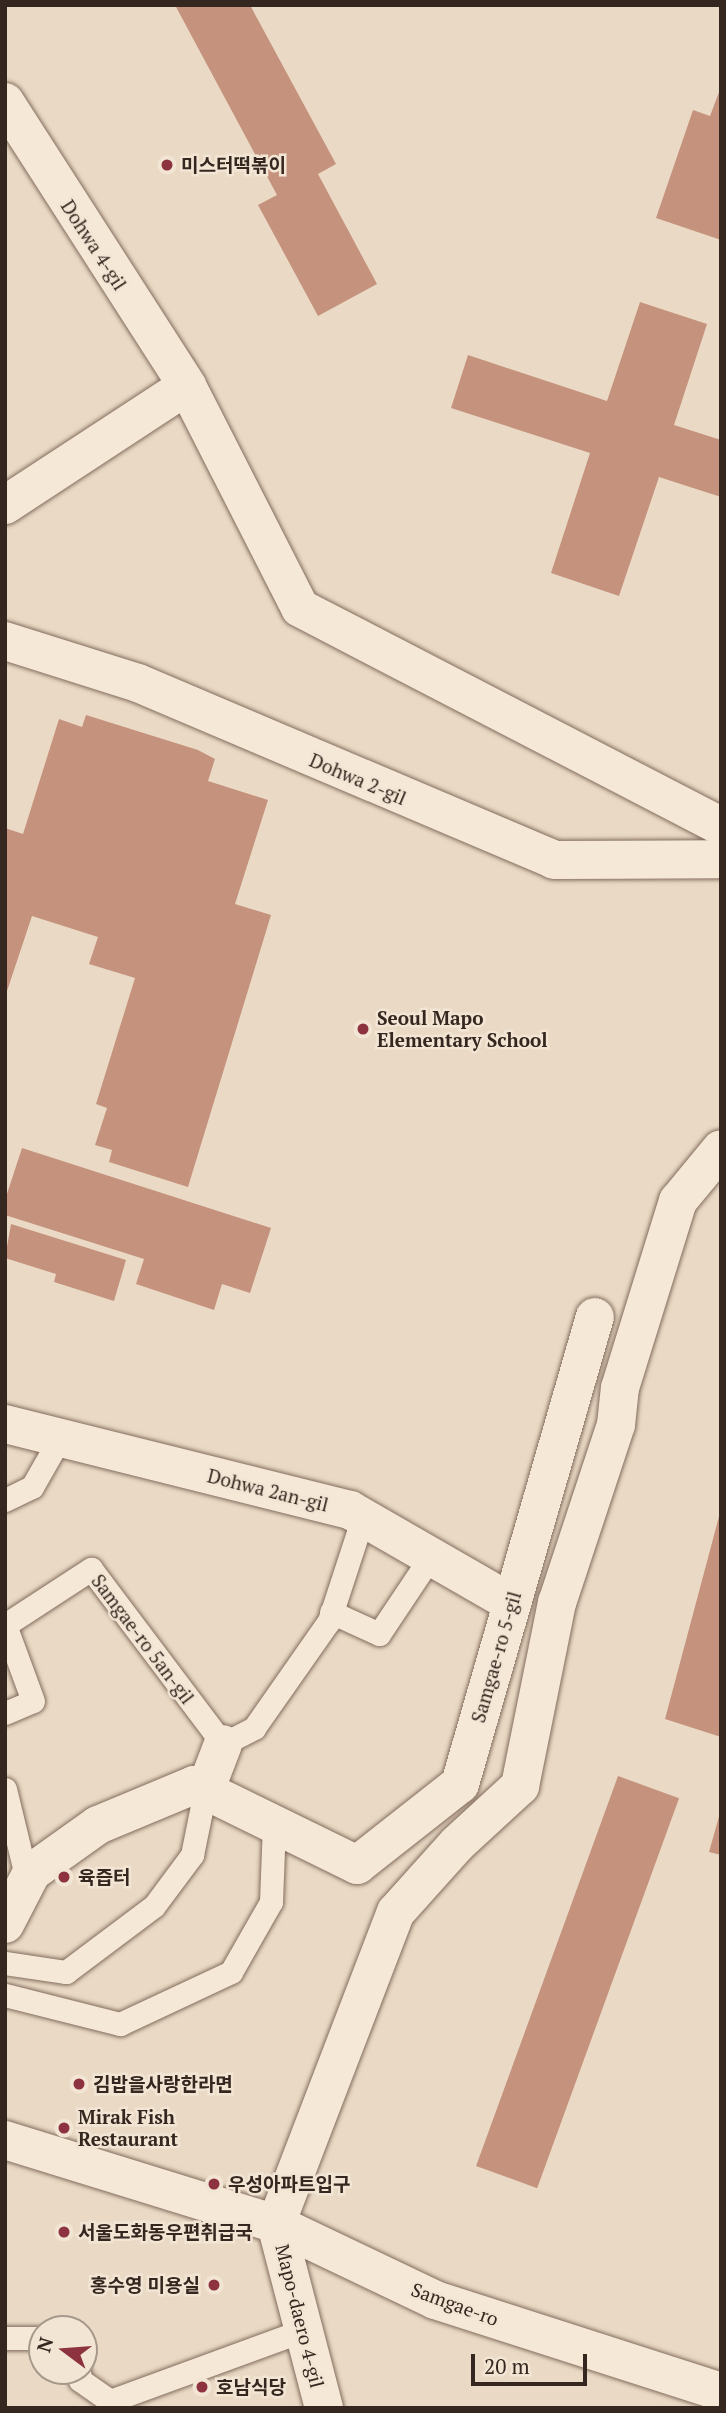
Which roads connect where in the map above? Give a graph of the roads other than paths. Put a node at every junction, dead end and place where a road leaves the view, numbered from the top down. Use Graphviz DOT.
graph roads {
  1 [pos="5,102"];
  2 [pos="187,386"];
  3 [pos="5,505"];
  4 [pos="5,641"];
  5 [pos="721,826"];
  6 [pos="721,859"];
  7 [pos="721,1149"];
  8 [pos="595,1317"];
  9 [pos="5,1424"];
  10 [pos="60,1438"];
  11 [pos="5,1500"];
  12 [pos="362,1517"];
  13 [pos="430,1556"];
  14 [pos="512,1603"];
  15 [pos="331,1612"];
  16 [pos="5,1713"];
  17 [pos="223,1744"];
  18 [pos="5,1789"];
  19 [pos="205,1791"];
  20 [pos="274,1824"];
  21 [pos="27,1880"];
  22 [pos="5,1924"];
  23 [pos="5,1963"];
  24 [pos="5,1995"];
  25 [pos="5,2140"];
  26 [pos="276,2224"];
  27 [pos="304,2330"];
  28 [pos="5,2338"];
  29 [pos="28,2338"];
  30 [pos="87,2385"];
  31 [pos="721,2392"];
  32 [pos="324,2408"];
  1 -- 2 [label="street, Dohwa 4-gil"];
  2 -- 3 [label="street"];
  2 -- 5 [label="street, Dohwa 4-gil"];
  4 -- 6 [label="street, Dohwa 2-gil"];
  7 -- 26 [label="street"];
  8 -- 14 [label="street, Samgae-ro 5-gil"];
  9 -- 10 [label="street, Dohwa 2an-gil"];
  10 -- 11 [label="lane"];
  10 -- 12 [label="street, Dohwa 2an-gil"];
  12 -- 13 [label="street, Dohwa 2an-gil"];
  12 -- 15 [label="lane"];
  13 -- 14 [label="street, Dohwa 2an-gil"];
  13 -- 15 [label="lane"];
  14 -- 20 [label="street, Samgae-ro 5-gil"];
  15 -- 17 [label="lane"];
  16 -- 17 [label="lane, Samgae-ro 5an-gil"];
  17 -- 19 [label="street"];
  18 -- 21 [label="lane"];
  19 -- 20 [label="street, Samgae-ro 5-gil"];
  19 -- 21 [label="street"];
  19 -- 23 [label="lane"];
  20 -- 24 [label="lane"];
  21 -- 22 [label="street"];
  25 -- 26 [label="street, Samgae-ro"];
  26 -- 27 [label="street, Mapo-daero 4-gil"];
  26 -- 31 [label="street, Samgae-ro"];
  27 -- 30 [label="lane"];
  27 -- 32 [label="street, Mapo-daero 4-gil"];
  28 -- 29 [label="lane"];
}
